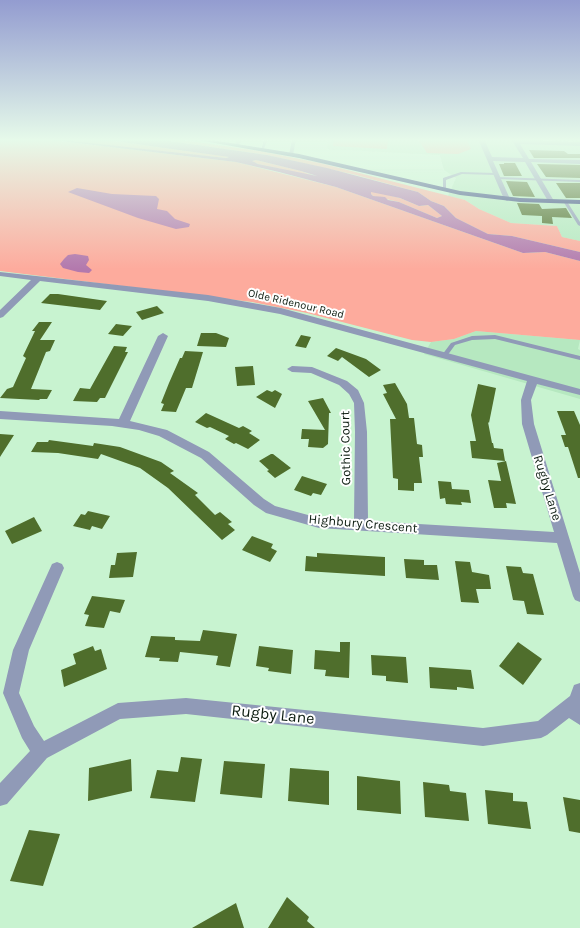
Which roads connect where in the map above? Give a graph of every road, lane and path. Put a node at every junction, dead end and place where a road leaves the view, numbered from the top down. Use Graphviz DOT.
graph roads {
  1 [pos="414,182"];
  2 [pos="444,182"];
  3 [pos="500,182"];
  4 [pos="540,182"];
  5 [pos="444,189"];
  6 [pos="508,201"];
  7 [pos="551,201"];
  8 [pos="565,201"];
  9 [pos="580,202"];
  10 [pos="580,225"];
  11 [pos="0,274"];
  12 [pos="37,279"];
  13 [pos="0,315"];
  14 [pos="163,336"];
  15 [pos="445,355"];
  16 [pos="580,358"];
  17 [pos="292,369"];
  18 [pos="533,379"];
  19 [pos="580,392"];
  20 [pos="0,415"];
  21 [pos="123,423"];
  22 [pos="361,525"];
  23 [pos="563,538"];
  24 [pos="57,568"];
  25 [pos="580,596"];
  26 [pos="580,692"];
  27 [pos="574,711"];
  28 [pos="41,752"];
  29 [pos="0,797"];
  1 -- 5 [label="highway"];
  2 -- 5 [label="lane"];
  3 -- 6 [label="street"];
  4 -- 7 [label="street"];
  5 -- 6 [label="highway"];
  6 -- 7 [label="highway"];
  7 -- 8 [label="highway"];
  8 -- 9 [label="highway"];
  8 -- 10 [label="lane"];
  11 -- 12 [label="street, Olde Ridenour Road"];
  12 -- 13 [label="street"];
  12 -- 15 [label="street, Olde Ridenour Road"];
  14 -- 21 [label="street"];
  15 -- 16 [label="lane"];
  15 -- 18 [label="street, Olde Ridenour Road"];
  17 -- 22 [label="street, Gothic Court"];
  18 -- 19 [label="street, Olde Ridenour Road"];
  18 -- 23 [label="street, Rugby Lane"];
  20 -- 21 [label="street, Highbury Crescent"];
  21 -- 22 [label="street, Highbury Crescent"];
  22 -- 23 [label="street, Highbury Crescent"];
  23 -- 25 [label="street, Rugby Lane"];
  24 -- 28 [label="street"];
  26 -- 27 [label="street, Rugby Lane"];
  27 -- 28 [label="street, Rugby Lane"];
  28 -- 29 [label="street, Rugby Lane"];
}
